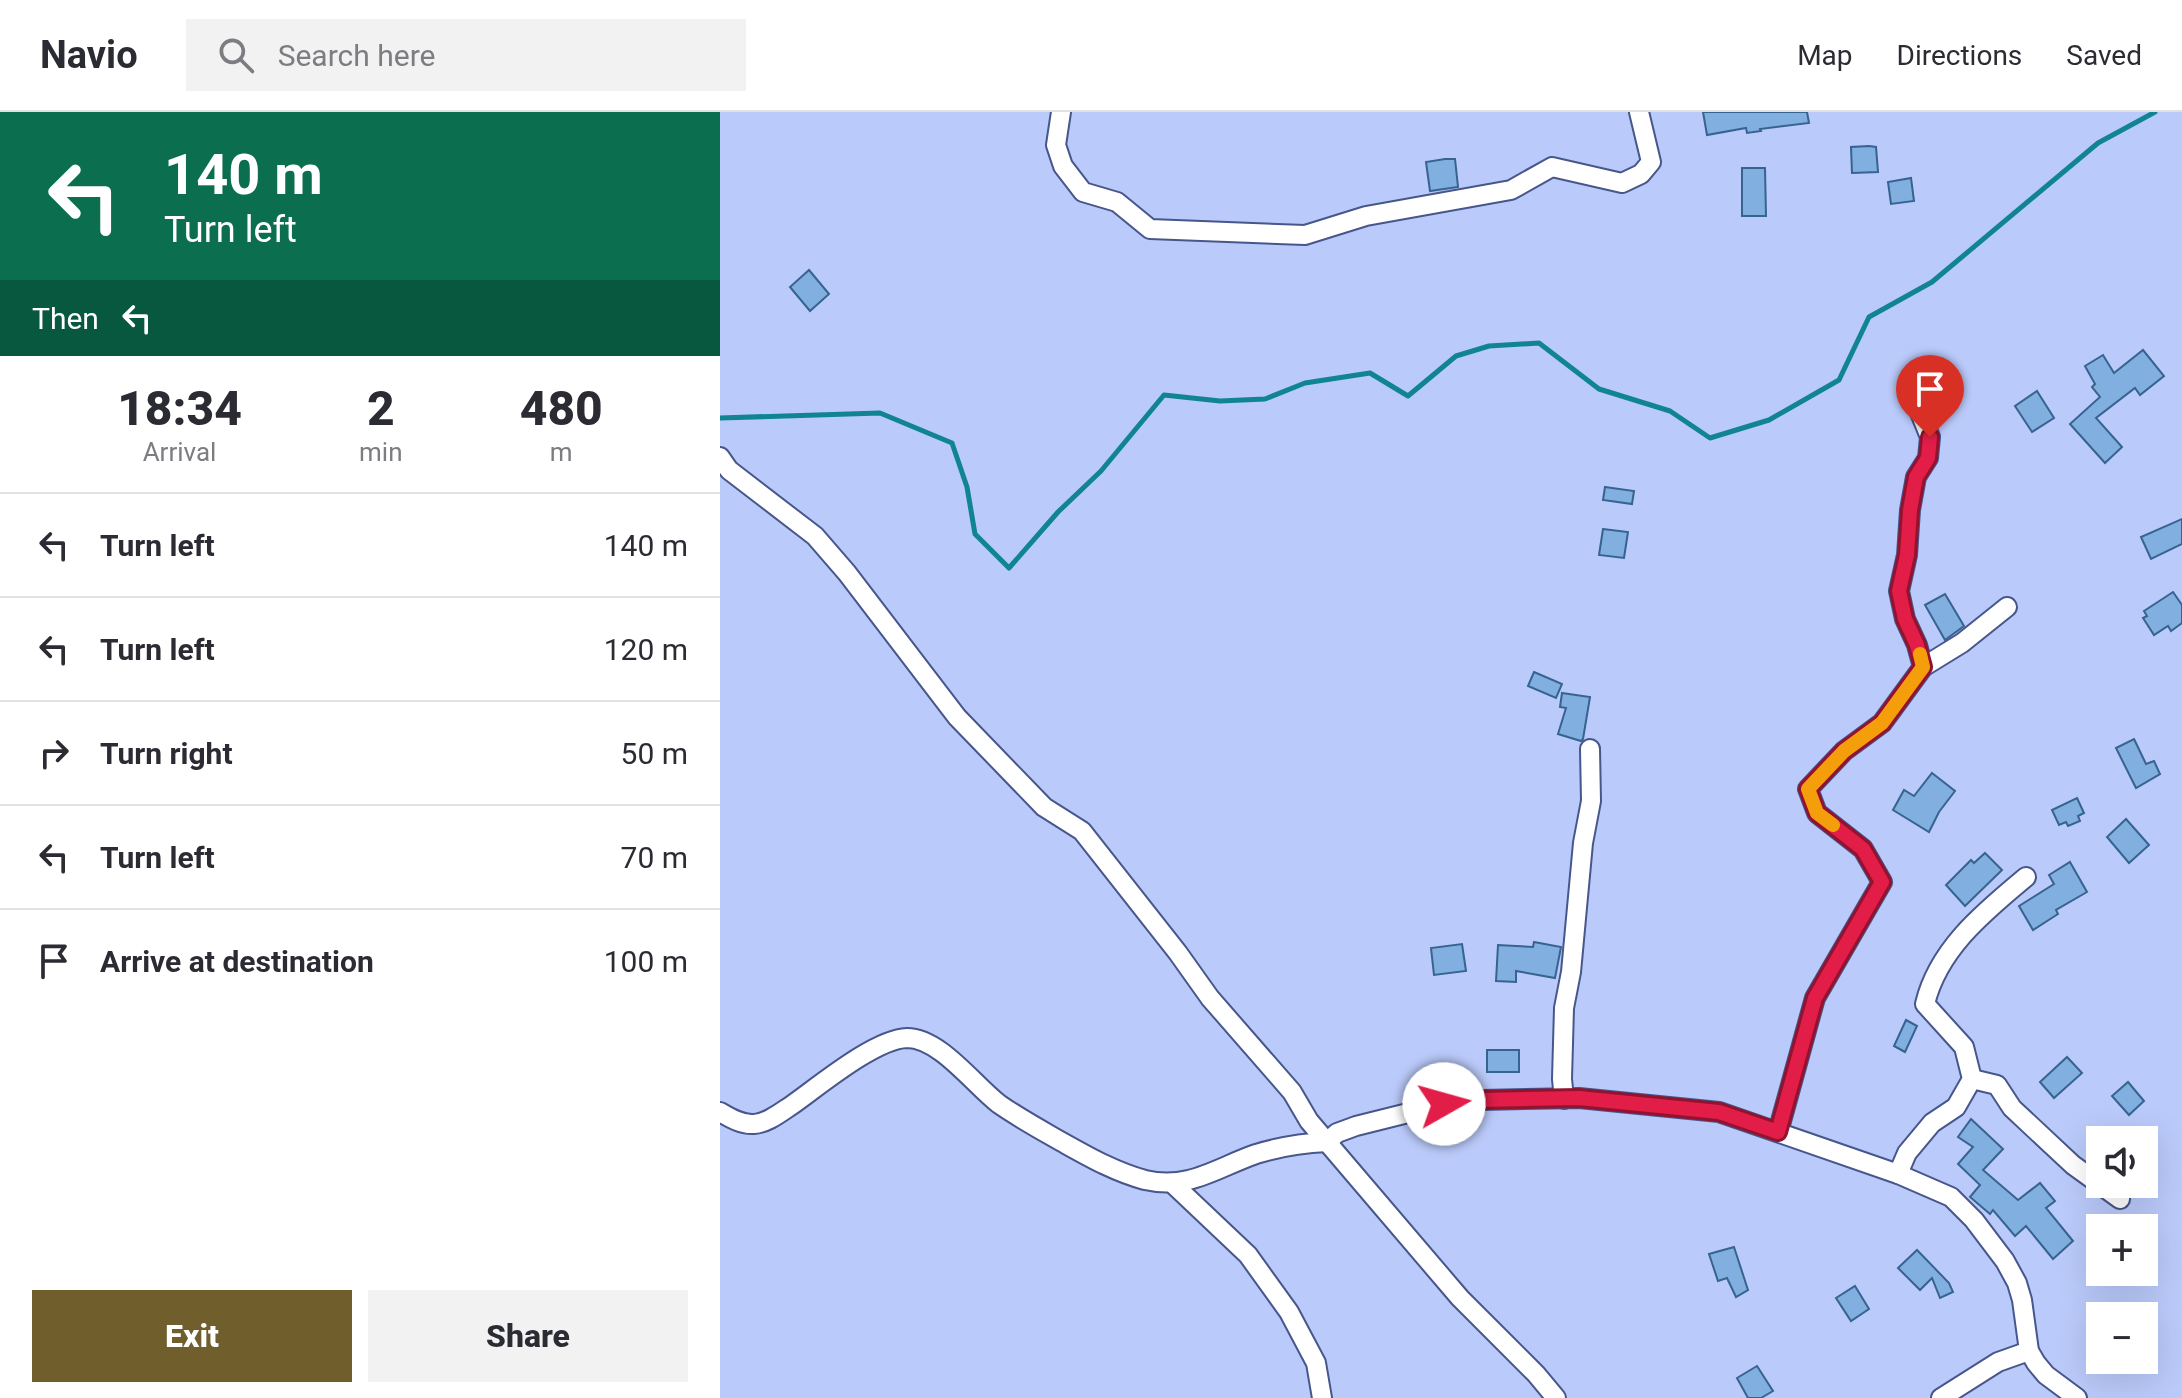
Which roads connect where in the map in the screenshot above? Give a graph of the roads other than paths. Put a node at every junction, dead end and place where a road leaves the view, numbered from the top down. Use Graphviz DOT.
graph roads {
  1 [pos="1061,112"];
  2 [pos="1639,112"];
  3 [pos="1913,381"];
  4 [pos="720,457"];
  5 [pos="2007,607"];
  6 [pos="1923,667"];
  7 [pos="1590,749"];
  8 [pos="2026,877"];
  9 [pos="1972,1079"];
  10 [pos="1564,1099"];
  11 [pos="720,1112"];
  12 [pos="1778,1132"];
  13 [pos="1327,1142"];
  14 [pos="1898,1174"];
  15 [pos="1172,1183"];
  16 [pos="2120,1199"];
  17 [pos="2029,1351"];
  18 [pos="1322,1398"];
  19 [pos="1556,1398"];
  20 [pos="1941,1398"];
  21 [pos="2076,1398"];
  1 -- 2 [label="street"];
  3 -- 6 [label="street"];
  4 -- 13 [label="street"];
  5 -- 6 [label="street"];
  6 -- 12 [label="street"];
  7 -- 10 [label="street"];
  8 -- 9 [label="street"];
  9 -- 14 [label="street"];
  9 -- 16 [label="street"];
  10 -- 12 [label="street"];
  10 -- 13 [label="street"];
  11 -- 15 [label="street"];
  12 -- 14 [label="street"];
  13 -- 15 [label="street"];
  13 -- 19 [label="street"];
  14 -- 17 [label="street"];
  15 -- 18 [label="street"];
  17 -- 20 [label="street"];
  17 -- 21 [label="street"];
}
